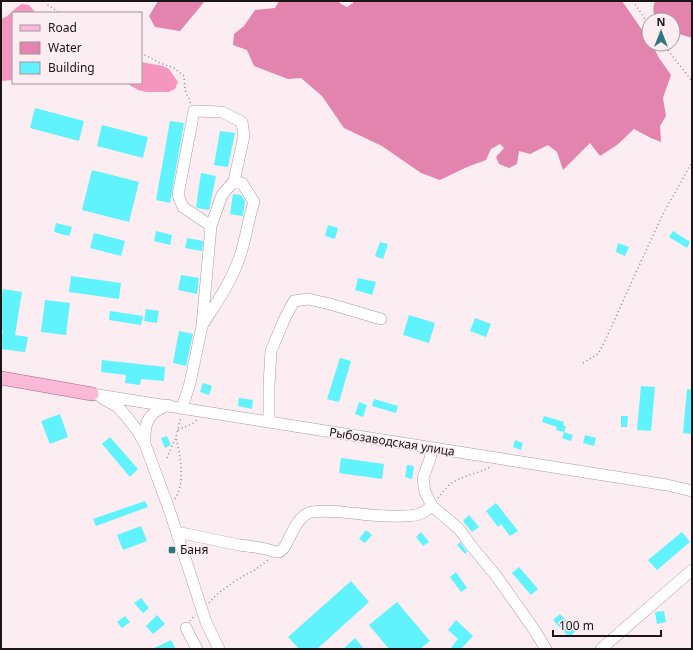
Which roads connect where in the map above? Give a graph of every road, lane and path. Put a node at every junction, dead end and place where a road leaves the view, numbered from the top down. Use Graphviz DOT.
graph roads {
  1 [pos="46,1"];
  2 [pos="633,1"];
  3 [pos="58,12"];
  4 [pos="641,13"];
  5 [pos="670,52"];
  6 [pos="142,54"];
  7 [pos="692,81"];
  8 [pos="194,112"];
  9 [pos="692,162"];
  10 [pos="234,181"];
  11 [pos="211,226"];
  12 [pos="381,319"];
  13 [pos="202,326"];
  14 [pos="583,364"];
  15 [pos="1,378"];
  16 [pos="92,394"];
  17 [pos="168,405"];
  18 [pos="182,408"];
  19 [pos="210,412"];
  20 [pos="269,422"];
  21 [pos="178,430"];
  22 [pos="176,436"];
  23 [pos="145,444"];
  24 [pos="432,448"];
  25 [pos="167,458"];
  26 [pos="500,458"];
  27 [pos="692,491"];
  28 [pos="172,494"];
  29 [pos="432,506"];
  30 [pos="176,532"];
  31 [pos="277,552"];
  32 [pos="692,570"];
  33 [pos="202,610"];
  34 [pos="193,617"];
  35 [pos="186,628"];
  36 [pos="216,644"];
  37 [pos="196,649"];
  38 [pos="200,649"];
  39 [pos="546,649"];
  40 [pos="600,649"];
  1 -- 3 [label="path"];
  2 -- 4 [label="path"];
  5 -- 7 [label="path"];
  6 -- 8 [label="path"];
  8 -- 10 [label="street"];
  8 -- 11 [label="street"];
  9 -- 14 [label="path"];
  10 -- 11 [label="street"];
  10 -- 13 [label="street"];
  11 -- 13 [label="street"];
  12 -- 20 [label="street"];
  13 -- 18 [label="street"];
  15 -- 16 [label="main road"];
  16 -- 17 [label="street, Рыбозаводская улица"];
  16 -- 23 [label="street"];
  17 -- 18 [label="street, Рыбозаводская улица"];
  17 -- 23 [label="street"];
  18 -- 19 [label="street, Рыбозаводская улица"];
  18 -- 21 [label="path"];
  19 -- 20 [label="street, Рыбозаводская улица"];
  19 -- 21 [label="path"];
  20 -- 24 [label="street, Рыбозаводская улица"];
  21 -- 22 [label="path"];
  22 -- 25 [label="path"];
  22 -- 28 [label="path"];
  23 -- 30 [label="street"];
  24 -- 26 [label="street, Рыбозаводская улица"];
  24 -- 29 [label="street"];
  26 -- 27 [label="street, Рыбозаводская улица"];
  26 -- 29 [label="path"];
  29 -- 31 [label="street"];
  29 -- 39 [label="street"];
  30 -- 31 [label="street"];
  30 -- 33 [label="street"];
  31 -- 33 [label="path"];
  32 -- 40 [label="street"];
  33 -- 34 [label="path"];
  33 -- 36 [label="street"];
  35 -- 37 [label="street"];
  36 -- 38 [label="street"];
}
